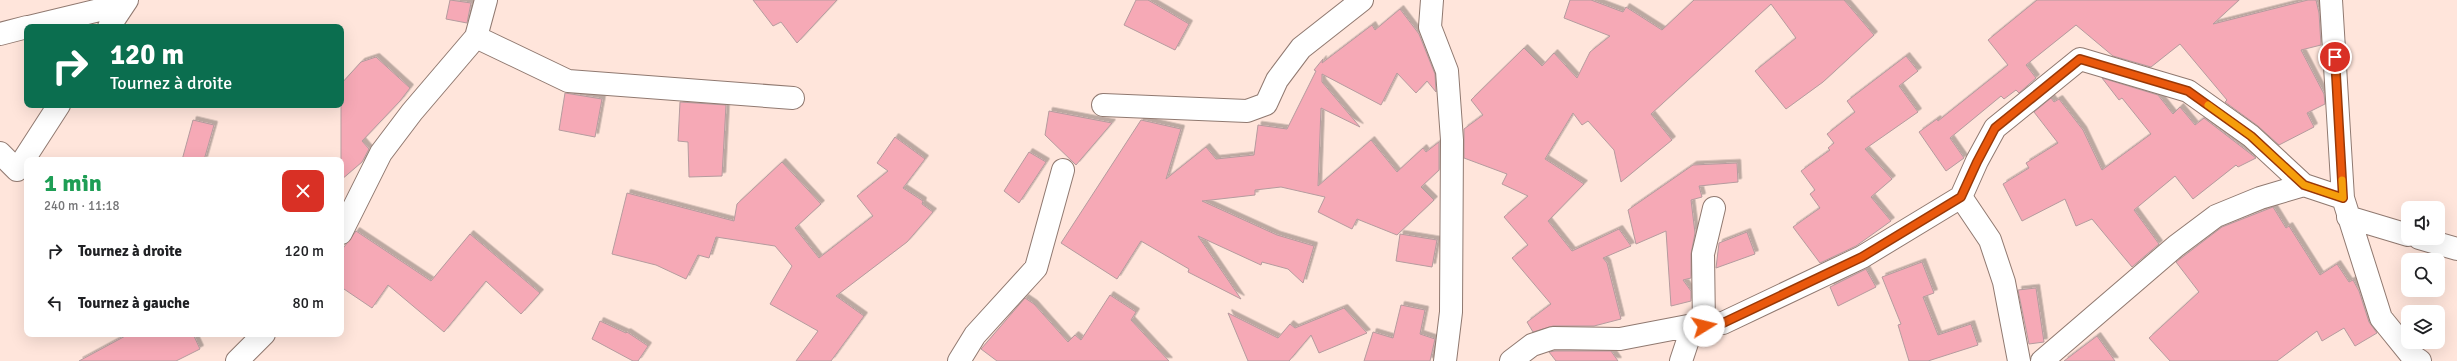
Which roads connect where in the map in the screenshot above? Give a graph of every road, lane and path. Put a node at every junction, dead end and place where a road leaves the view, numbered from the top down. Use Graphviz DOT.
graph roads {
  1 [pos="486,0"];
  2 [pos="1362,0"];
  3 [pos="1432,0"];
  4 [pos="2331,0"];
  5 [pos="126,2"];
  6 [pos="40,24"];
  7 [pos="111,24"];
  8 [pos="24,28"];
  9 [pos="0,34"];
  10 [pos="476,37"];
  11 [pos="793,98"];
  12 [pos="1103,105"];
  13 [pos="57,108"];
  14 [pos="0,153"];
  15 [pos="25,157"];
  16 [pos="24,159"];
  17 [pos="1063,170"];
  18 [pos="2304,185"];
  19 [pos="1961,197"];
  20 [pos="1714,208"];
  21 [pos="2345,208"];
  22 [pos="344,227"];
  23 [pos="2401,232"];
  24 [pos="2443,245"];
  25 [pos="2457,249"];
  26 [pos="1698,326"];
  27 [pos="261,337"];
  28 [pos="237,361"];
  29 [pos="959,361"];
  30 [pos="1445,361"];
  31 [pos="1511,361"];
  32 [pos="1681,361"];
  33 [pos="2019,361"];
  34 [pos="2042,361"];
  35 [pos="2420,361"];
  1 -- 10 [label="street"];
  2 -- 12 [label="street"];
  3 -- 30 [label="street"];
  4 -- 21 [label="street"];
  5 -- 6 [label="street"];
  5 -- 7 [label="street"];
  8 -- 9 [label="street"];
  10 -- 11 [label="street"];
  10 -- 22 [label="street"];
  13 -- 15 [label="street"];
  14 -- 16 [label="street"];
  17 -- 29 [label="street"];
  18 -- 19 [label="street"];
  18 -- 21 [label="street"];
  18 -- 34 [label="street"];
  19 -- 26 [label="street"];
  19 -- 33 [label="street"];
  20 -- 26 [label="street"];
  21 -- 23 [label="street"];
  21 -- 35 [label="street"];
  24 -- 25 [label="street"];
  26 -- 31 [label="street"];
  26 -- 32 [label="street"];
  27 -- 28 [label="street"];
}
